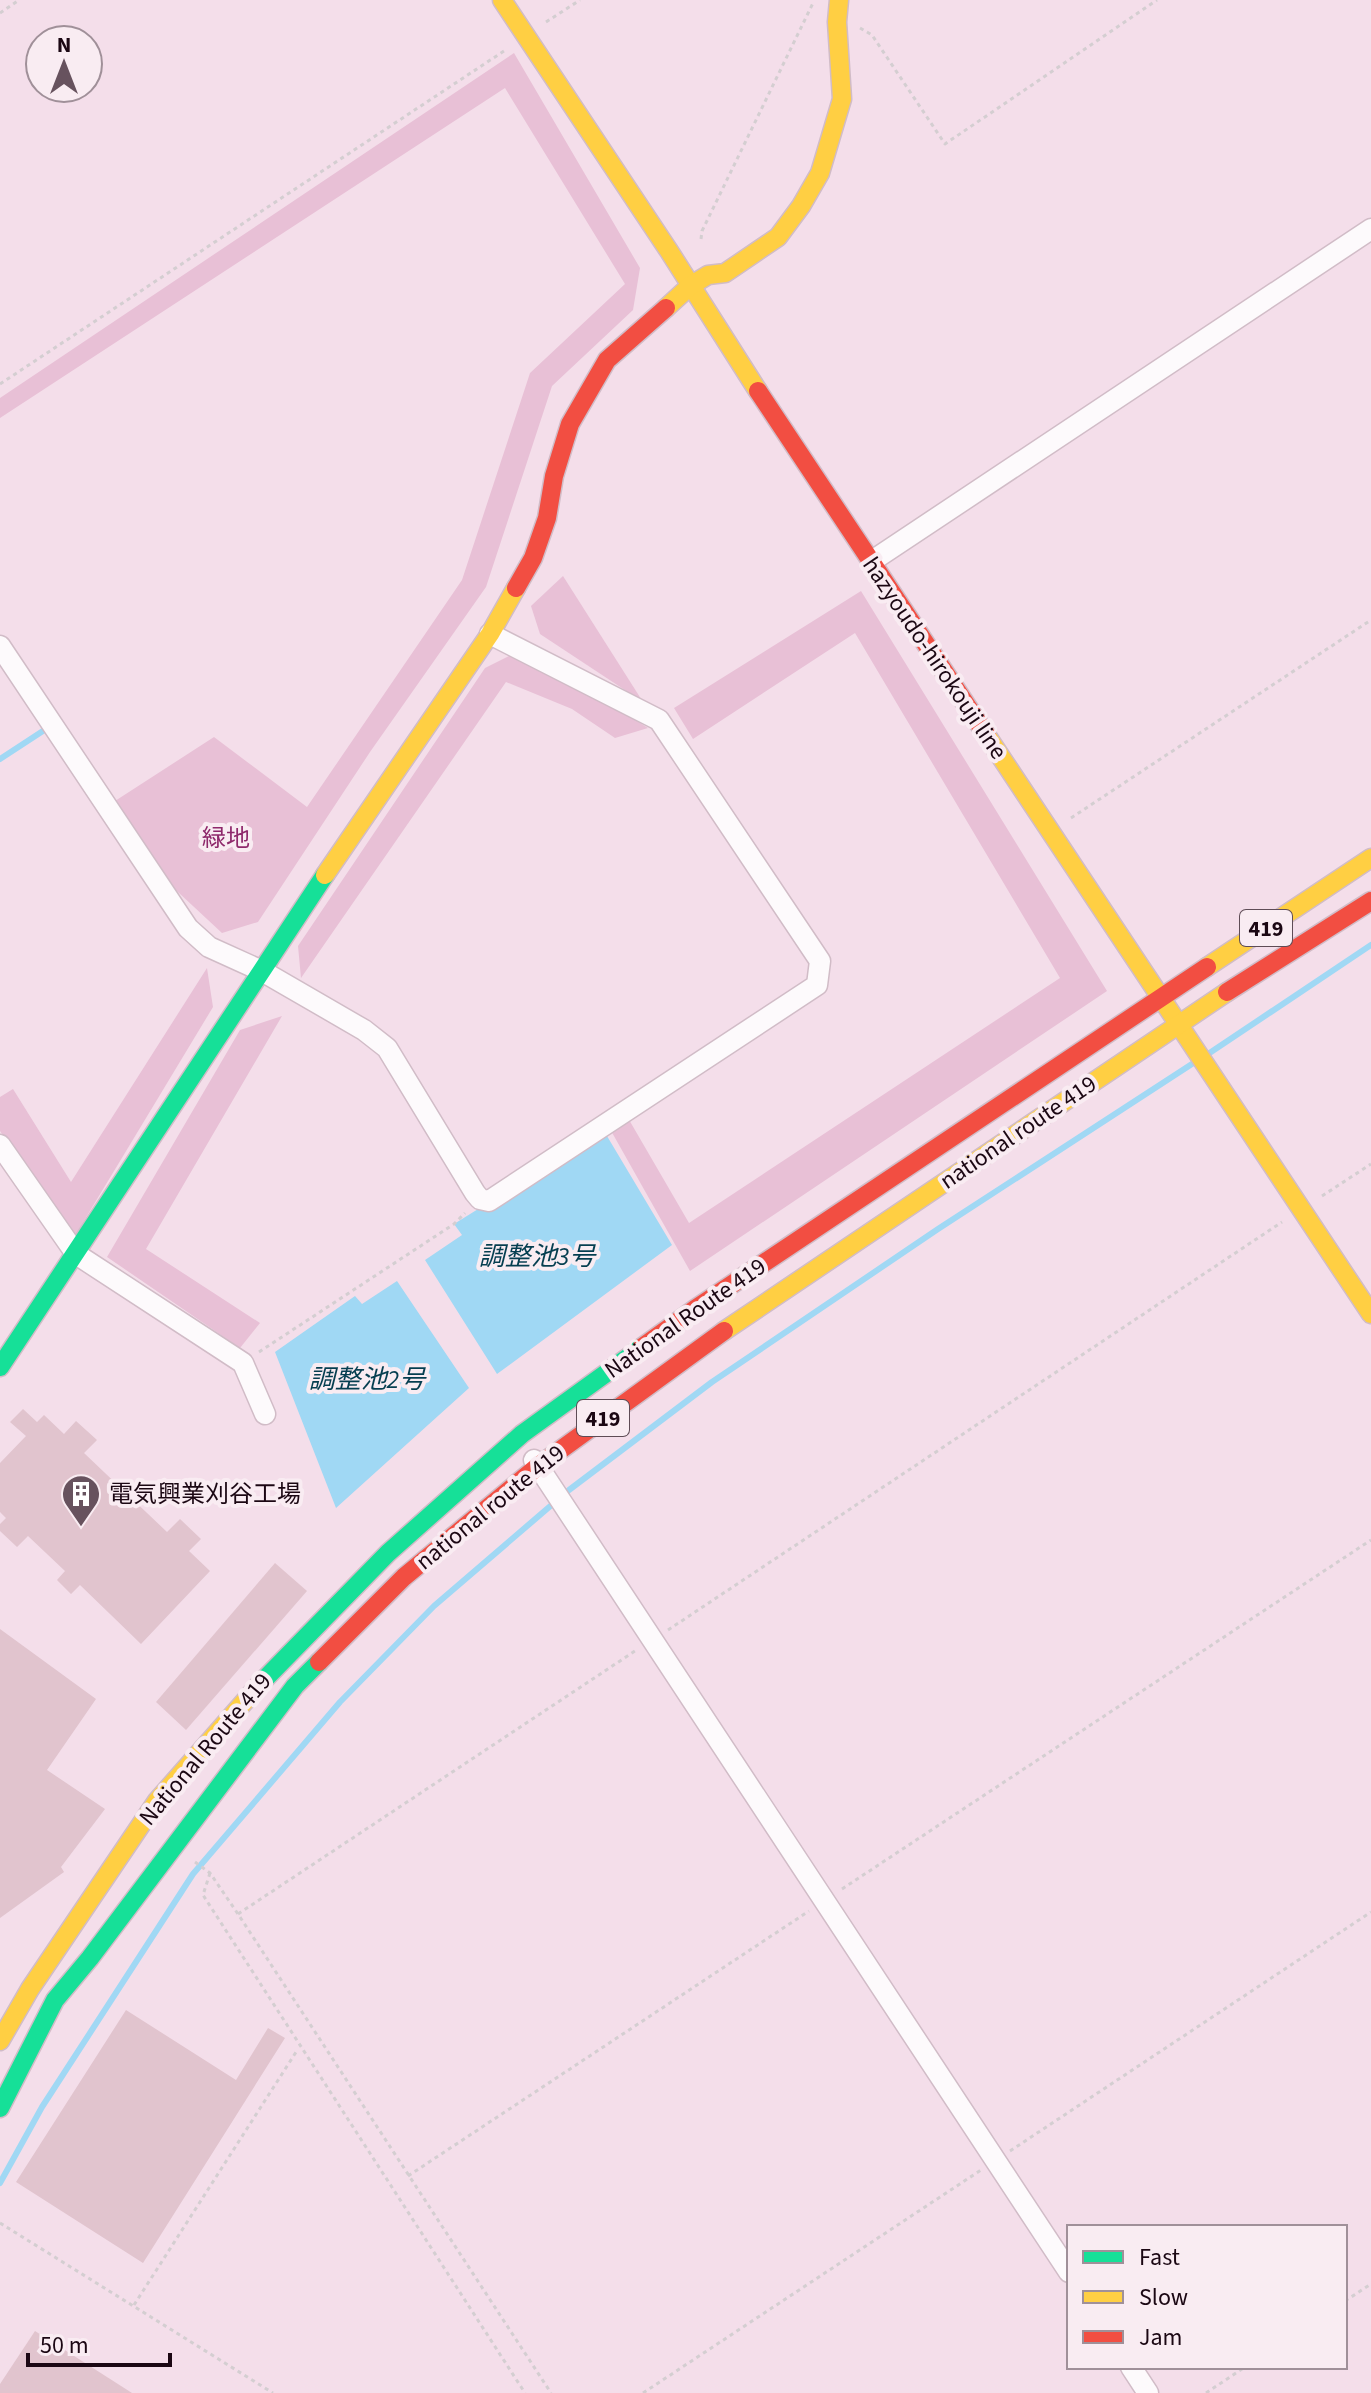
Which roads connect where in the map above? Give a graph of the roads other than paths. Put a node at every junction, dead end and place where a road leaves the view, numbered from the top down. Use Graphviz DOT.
graph roads {
  1 [pos="502,0"];
  2 [pos="838,7"];
  3 [pos="1371,229"];
  4 [pos="690,286"];
  5 [pos="872,561"];
  6 [pos="490,634"];
  7 [pos="0,646"];
  8 [pos="1371,858"];
  9 [pos="1371,901"];
  10 [pos="262,971"];
  11 [pos="1161,998"];
  12 [pos="1177,1024"];
  13 [pos="0,1145"];
  14 [pos="76,1254"];
  15 [pos="1371,1314"];
  16 [pos="0,1367"];
  17 [pos="265,1414"];
  18 [pos="522,1434"];
  19 [pos="537,1467"];
  20 [pos="0,2041"];
  21 [pos="0,2108"];
  22 [pos="1067,2269"];
  23 [pos="1132,2369"];
  24 [pos="1148,2393"];
  1 -- 4 [label="main road, hazyoudo-hirokouji line"];
  2 -- 4 [label="main road"];
  3 -- 5 [label="street"];
  4 -- 5 [label="main road, hazyoudo-hirokouji line"];
  4 -- 6 [label="main road"];
  5 -- 11 [label="main road, hazyoudo-hirokouji line"];
  6 -- 10 [label="main road"];
  6 -- 10 [label="street"];
  7 -- 10 [label="street"];
  8 -- 11 [label="main road, 419"];
  9 -- 12 [label="main road, national route 419 / 419"];
  10 -- 14 [label="main road"];
  11 -- 12 [label="main road, hazyoudo-hirokouji line"];
  11 -- 18 [label="main road, National Route 419 / 419"];
  12 -- 15 [label="main road, hazyoudo-hirokouji line"];
  12 -- 19 [label="main road, national route 419 / 419"];
  13 -- 14 [label="street"];
  14 -- 16 [label="main road"];
  14 -- 17 [label="street"];
  18 -- 19 [label="street"];
  18 -- 20 [label="main road, National Route 419 / 419"];
  19 -- 21 [label="main road, national route 419 / 419"];
  19 -- 22 [label="street"];
  23 -- 24 [label="street"];
}
